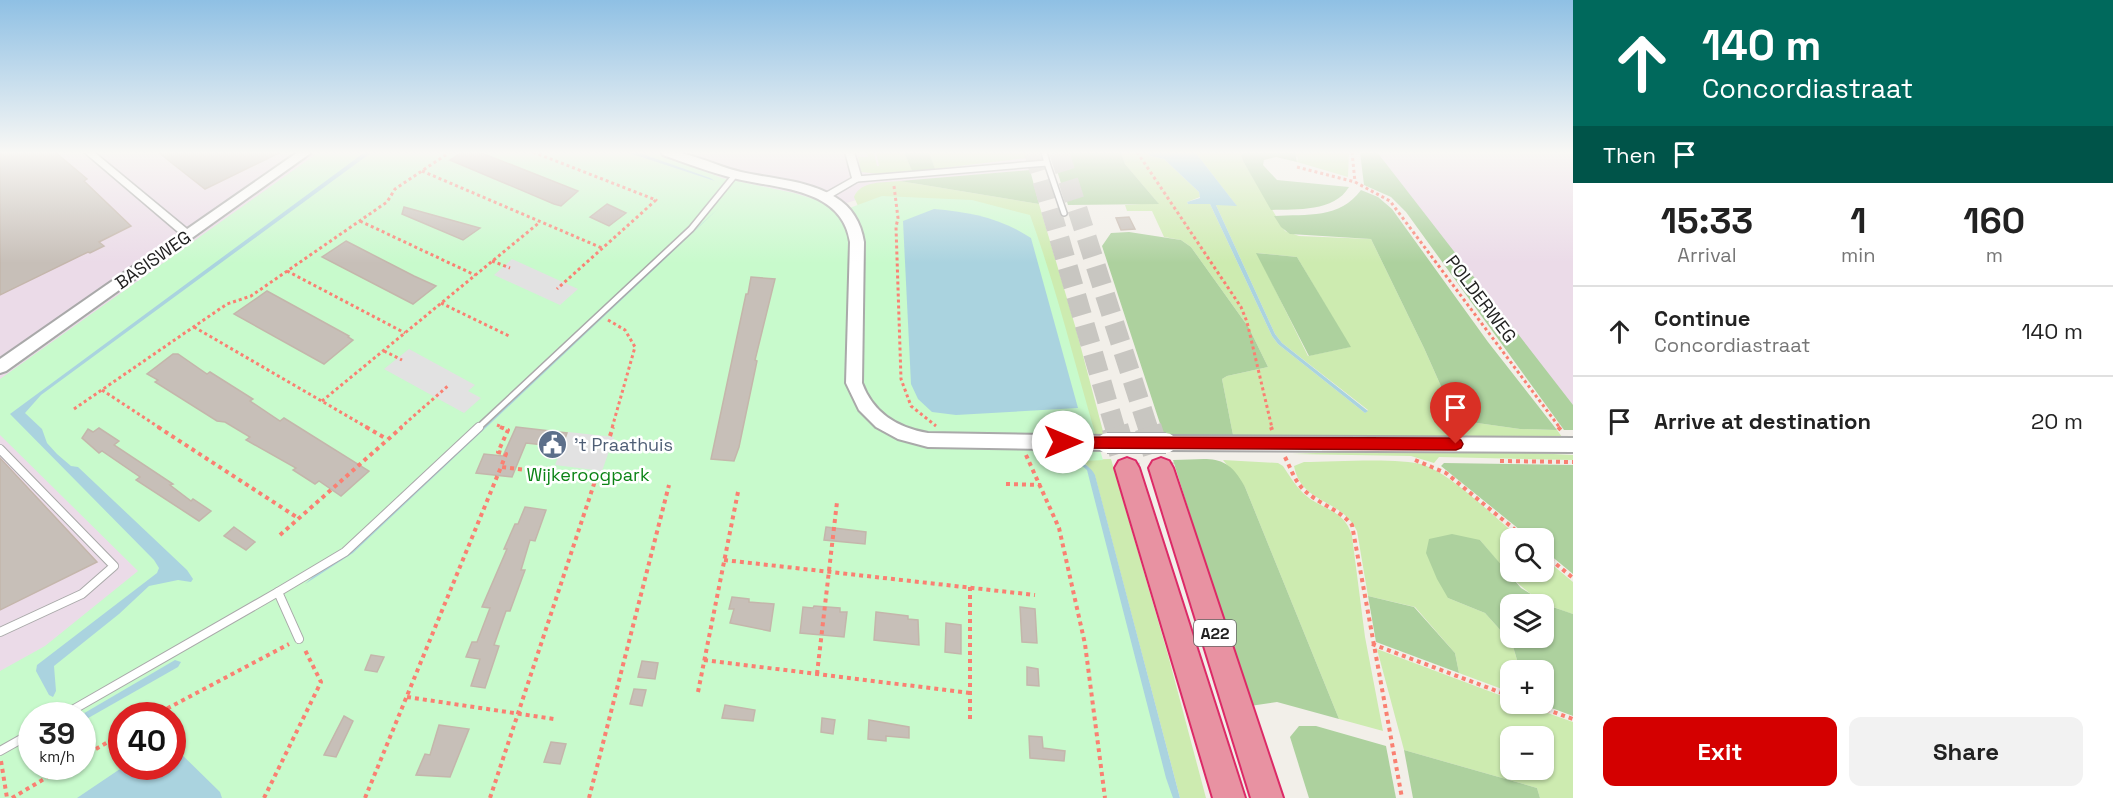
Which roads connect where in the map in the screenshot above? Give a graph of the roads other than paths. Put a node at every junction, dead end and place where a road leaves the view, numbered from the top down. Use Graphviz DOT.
graph roads {
  1 [pos="133,189"];
  2 [pos="253,189"];
  3 [pos="724,189"];
  4 [pos="804,189"];
  5 [pos="839,189"];
  6 [pos="1056,189"];
  7 [pos="825,197"];
  8 [pos="1064,213"];
  9 [pos="188,235"];
  10 [pos="0,367"];
  11 [pos="1573,445"];
  12 [pos="0,449"];
  13 [pos="1163,455"];
  14 [pos="1127,468"];
  15 [pos="278,592"];
  16 [pos="0,632"];
  17 [pos="299,639"];
  18 [pos="86,702"];
  19 [pos="18,741"];
  20 [pos="0,751"];
  21 [pos="1229,798"];
  22 [pos="1267,798"];
  1 -- 9 [label="street"];
  2 -- 9 [label="street, BASISWEG"];
  3 -- 15 [label="lane"];
  4 -- 7 [label="street"];
  5 -- 7 [label="street"];
  6 -- 8 [label="lane"];
  7 -- 13 [label="street, bridge"];
  9 -- 10 [label="street, BASISWEG"];
  11 -- 13 [label="street"];
  12 -- 16 [label="lane"];
  13 -- 22 [label="highway, A22"];
  14 -- 21 [label="highway, A22"];
  15 -- 17 [label="lane"];
  15 -- 18 [label="lane"];
  19 -- 20 [label="lane"];
}
